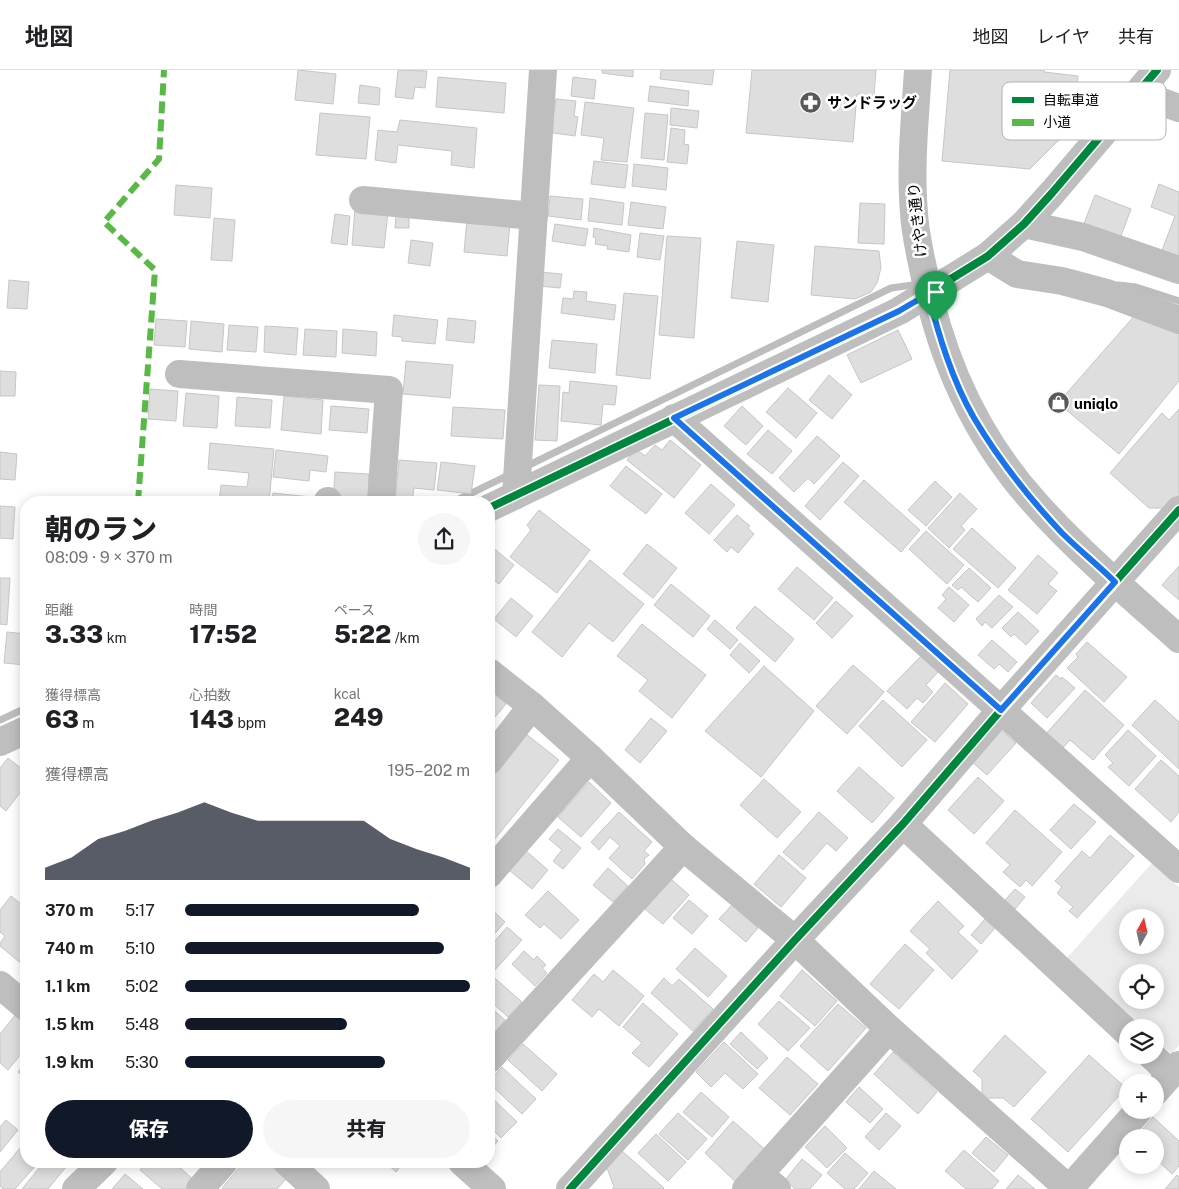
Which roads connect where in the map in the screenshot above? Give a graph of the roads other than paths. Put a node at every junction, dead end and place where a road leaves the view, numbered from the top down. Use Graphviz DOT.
graph roads {
  1 [pos="543,70"];
  2 [pos="918,70"];
  3 [pos="1157,70"];
  4 [pos="1146,82"];
  5 [pos="1166,103"];
  6 [pos="1179,108"];
  7 [pos="1097,140"];
  8 [pos="363,200"];
  9 [pos="534,216"];
  10 [pos="1024,224"];
  11 [pos="988,256"];
  12 [pos="1179,270"];
  13 [pos="928,294"];
  14 [pos="1179,320"];
  15 [pos="179,374"];
  16 [pos="674,418"];
  17 [pos="516,495"];
  18 [pos="381,496"];
  19 [pos="495,505"];
  20 [pos="1179,510"];
  21 [pos="1115,582"];
  22 [pos="1179,639"];
  23 [pos="495,677"];
  24 [pos="532,706"];
  25 [pos="1001,710"];
  26 [pos="20,733"];
  27 [pos="0,742"];
  28 [pos="495,753"];
  29 [pos="590,758"];
  30 [pos="903,824"];
  31 [pos="683,847"];
  32 [pos="495,867"];
  33 [pos="1179,869"];
  34 [pos="795,940"];
  35 [pos="0,985"];
  36 [pos="20,1002"];
  37 [pos="1119,1025"];
  38 [pos="889,1029"];
  39 [pos="495,1052"];
  40 [pos="1158,1064"];
  41 [pos="1168,1077"];
  42 [pos="1131,1119"];
  43 [pos="98,1168"];
  44 [pos="219,1168"];
  45 [pos="293,1168"];
  46 [pos="469,1168"];
  47 [pos="760,1184"];
  48 [pos="76,1189"];
  49 [pos="200,1189"];
  50 [pos="316,1189"];
  51 [pos="492,1189"];
  52 [pos="570,1189"];
  53 [pos="1069,1189"];
  1 -- 9 [label="street"];
  2 -- 13 [label="street, けやき通り"];
  3 -- 4 [label="street"];
  5 -- 6 [label="street"];
  7 -- 10 [label="street"];
  8 -- 9 [label="street"];
  9 -- 17 [label="street"];
  10 -- 11 [label="street"];
  10 -- 12 [label="street"];
  11 -- 13 [label="street"];
  11 -- 14 [label="street"];
  13 -- 16 [label="street"];
  13 -- 21 [label="street, けやき通り"];
  15 -- 18 [label="street"];
  16 -- 17 [label="street"];
  16 -- 25 [label="street"];
  17 -- 19 [label="street"];
  20 -- 21 [label="street"];
  21 -- 22 [label="street, けやき通り"];
  21 -- 25 [label="street"];
  23 -- 24 [label="street"];
  24 -- 28 [label="street"];
  24 -- 29 [label="street"];
  25 -- 30 [label="street"];
  25 -- 33 [label="street"];
  26 -- 27 [label="street"];
  29 -- 31 [label="street"];
  29 -- 32 [label="street"];
  30 -- 34 [label="street"];
  30 -- 37 [label="street"];
  31 -- 34 [label="street"];
  31 -- 39 [label="street"];
  34 -- 38 [label="street"];
  34 -- 52 [label="street"];
  35 -- 36 [label="street"];
  38 -- 47 [label="street"];
  38 -- 53 [label="street"];
  40 -- 41 [label="street"];
  42 -- 53 [label="street"];
  43 -- 48 [label="street"];
  44 -- 49 [label="street"];
  45 -- 50 [label="street"];
  46 -- 51 [label="street"];
}
